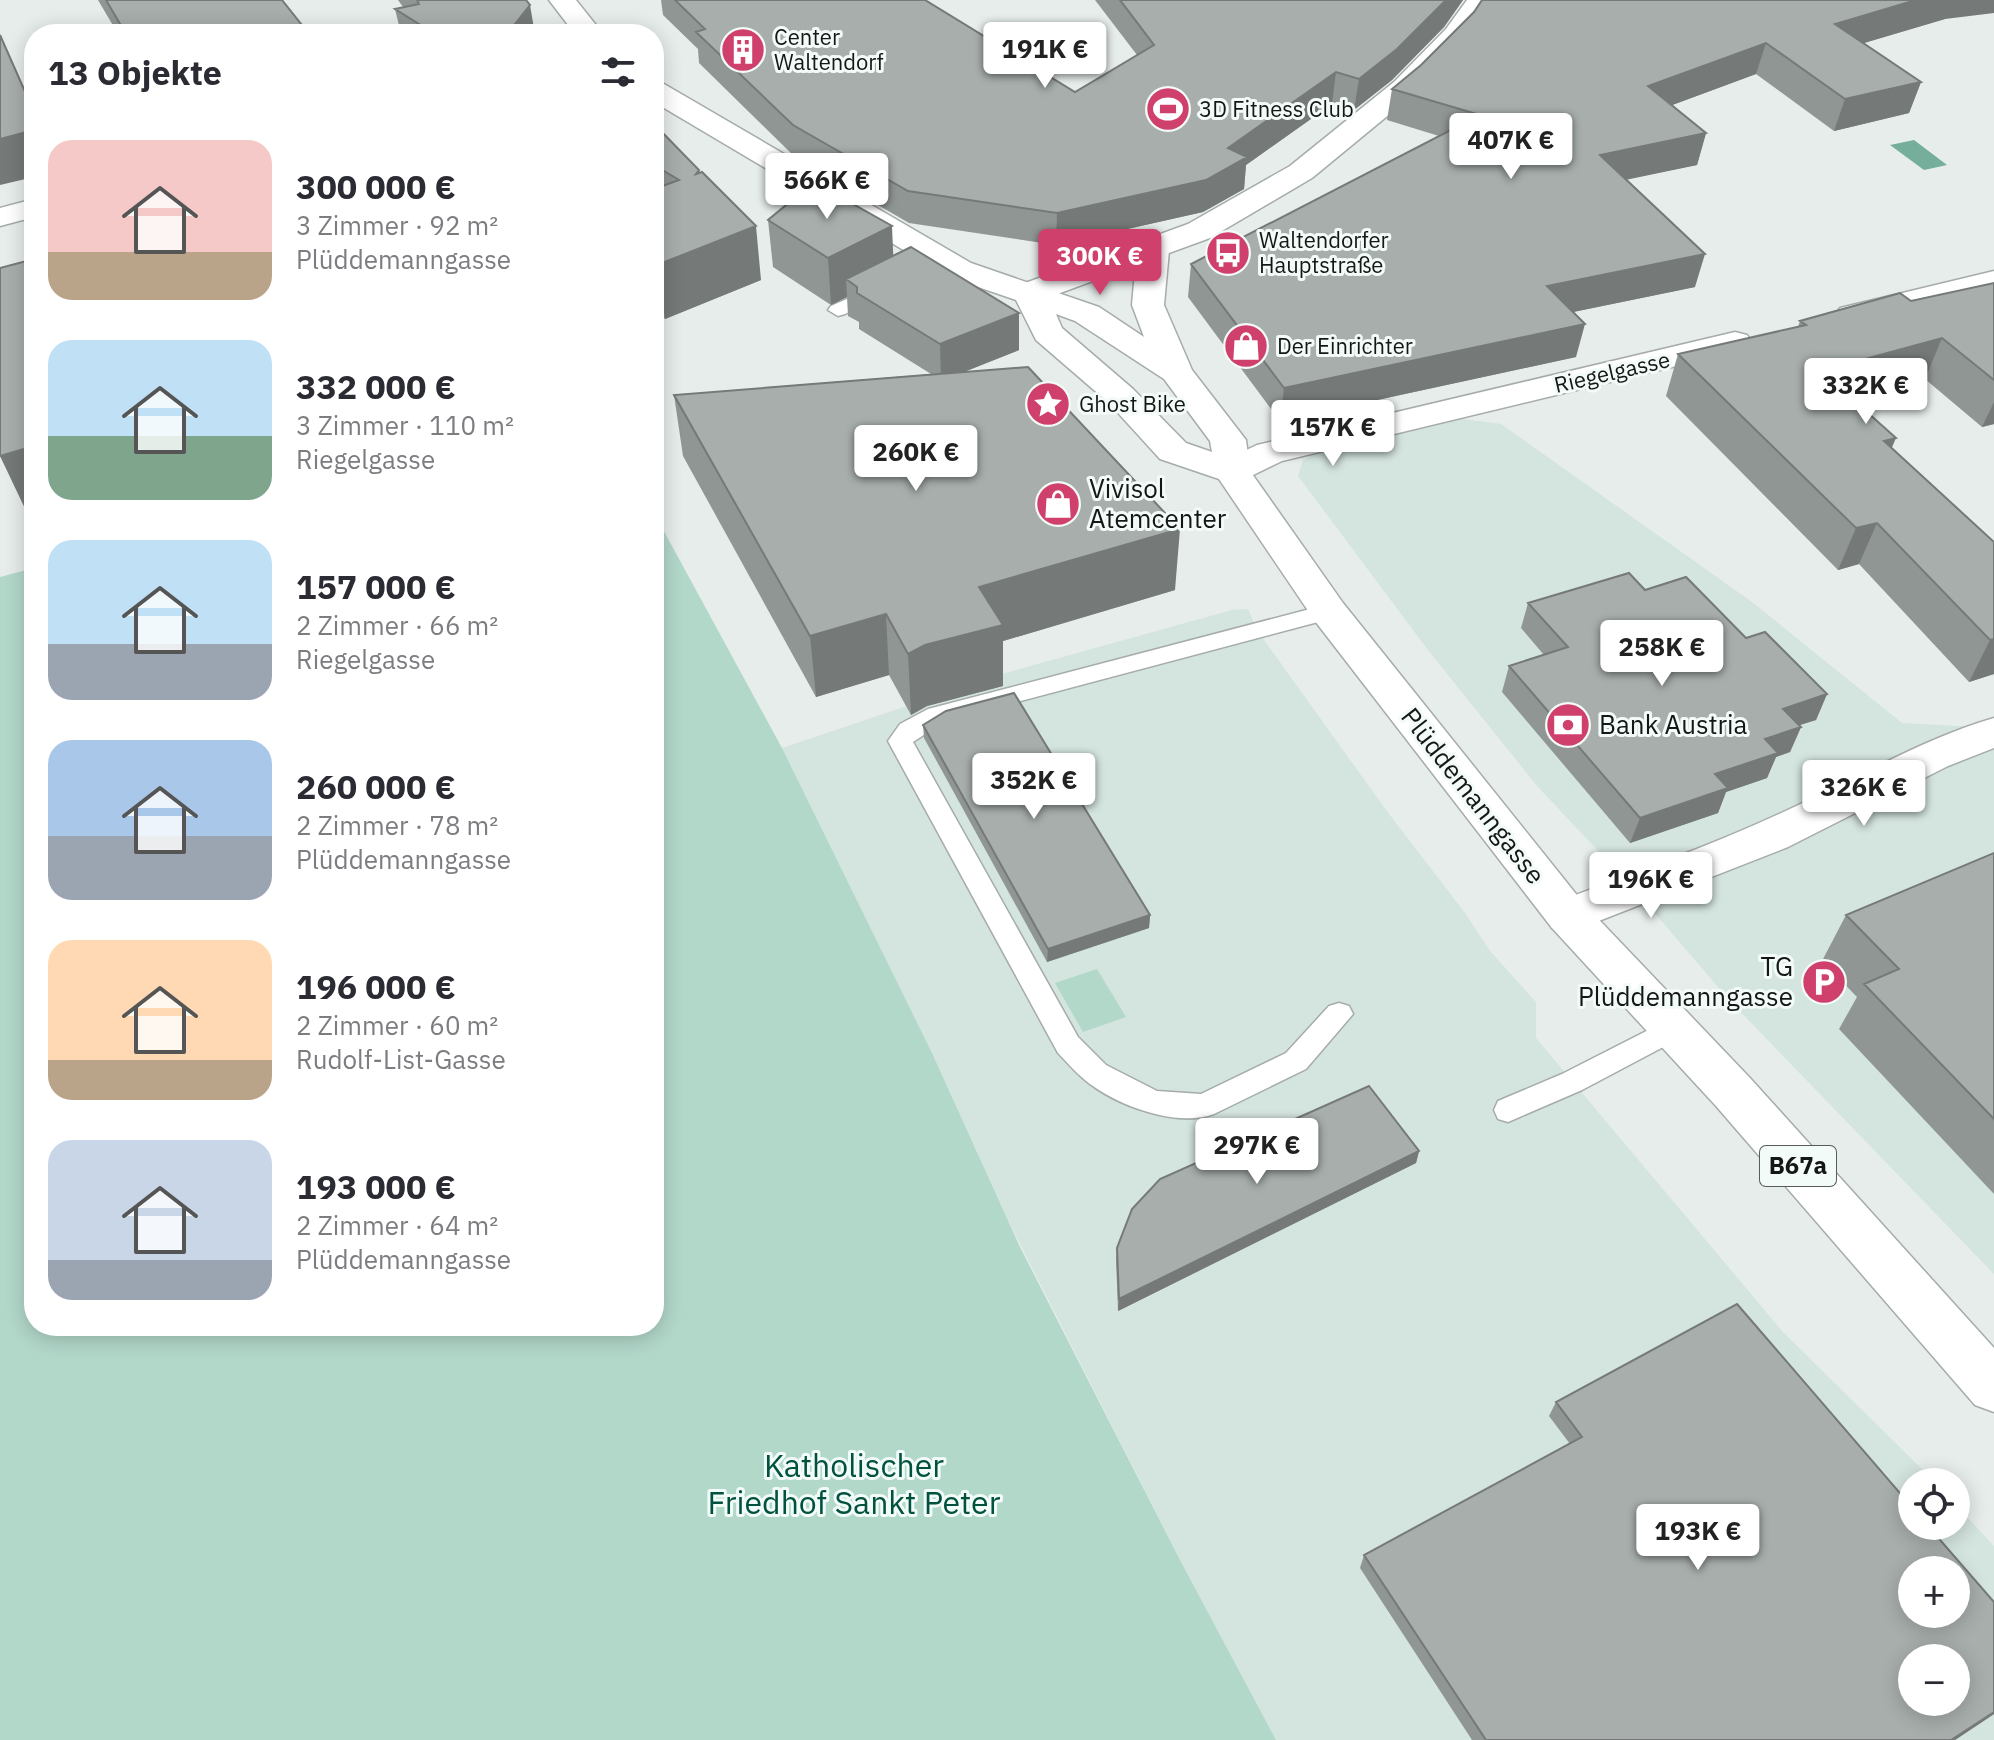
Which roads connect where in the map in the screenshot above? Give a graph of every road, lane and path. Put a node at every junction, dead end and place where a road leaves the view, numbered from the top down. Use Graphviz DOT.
graph roads {
  1 [pos="562,0"];
  2 [pos="1480,0"];
  3 [pos="581,24"];
  4 [pos="664,96"];
  5 [pos="24,211"];
  6 [pos="0,217"];
  7 [pos="1153,250"];
  8 [pos="898,280"];
  9 [pos="1994,281"];
  10 [pos="1029,293"];
  11 [pos="838,310"];
  12 [pos="1817,323"];
  13 [pos="1772,334"];
  14 [pos="1176,372"];
  15 [pos="1232,471"];
  16 [pos="1329,612"];
  17 [pos="1994,733"];
  18 [pos="1568,916"];
  19 [pos="1339,1014"];
  20 [pos="1674,1028"];
  21 [pos="1508,1110"];
  22 [pos="1994,1387"];
  1 -- 3 [label="main road"];
  2 -- 7 [label="main road"];
  4 -- 10 [label="main road, Plüddemanngasse / B67a"];
  5 -- 6 [label="main road"];
  7 -- 10 [label="main road"];
  7 -- 14 [label="main road"];
  8 -- 11 [label="lane"];
  9 -- 12 [label="main road"];
  10 -- 14 [label="main road, Plüddemanngasse / B67a"];
  10 -- 15 [label="main road"];
  13 -- 15 [label="main road, Riegelgasse"];
  14 -- 15 [label="main road, Plüddemanngasse / B67a"];
  15 -- 16 [label="main road, Plüddemanngasse / B67a"];
  16 -- 18 [label="main road, Plüddemanngasse / B67a"];
  16 -- 19 [label="lane"];
  17 -- 18 [label="main road"];
  18 -- 20 [label="main road, Plüddemanngasse / B67a"];
  20 -- 21 [label="lane"];
  20 -- 22 [label="main road, Plüddemanngasse / B67a"];
}
